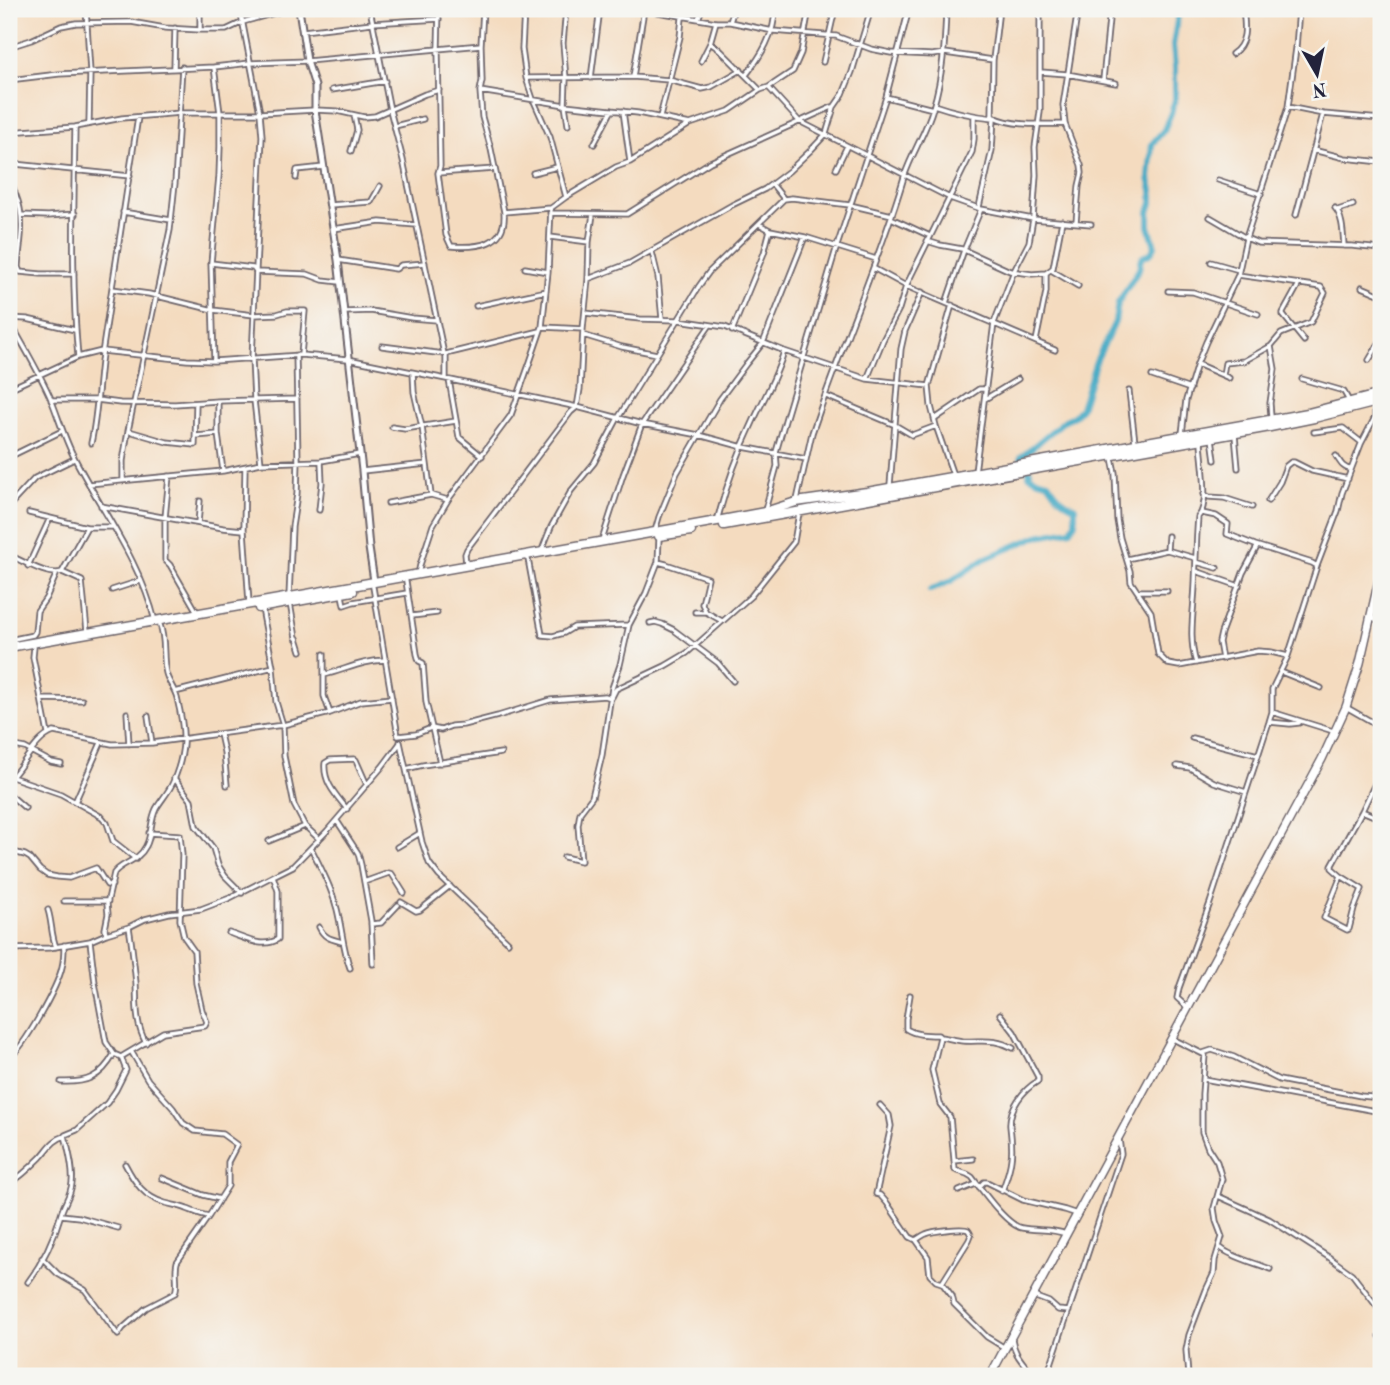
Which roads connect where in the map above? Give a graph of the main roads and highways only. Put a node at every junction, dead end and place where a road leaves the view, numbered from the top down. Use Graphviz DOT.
graph roads {
  1 [pos="1381,394"];
  2 [pos="1378,402"];
  3 [pos="1152,444"];
  4 [pos="1011,470"];
  5 [pos="868,495"];
  6 [pos="671,532"];
  7 [pos="657,534"];
  8 [pos="483,565"];
  9 [pos="1381,570"];
  10 [pos="374,584"];
  11 [pos="289,600"];
  12 [pos="157,623"];
  13 [pos="9,649"];
  14 [pos="990,1376"];
  1 -- 3 [label="highway"];
  2 -- 3 [label="highway"];
  3 -- 4 [label="highway"];
  3 -- 4 [label="highway"];
  4 -- 5 [label="highway"];
  4 -- 5 [label="highway"];
  5 -- 6 [label="highway"];
  5 -- 6 [label="highway"];
  6 -- 7 [label="highway"];
  7 -- 8 [label="highway"];
  7 -- 8 [label="highway"];
  8 -- 10 [label="highway"];
  8 -- 10 [label="highway"];
  9 -- 14 [label="main road"];
  10 -- 11 [label="highway"];
  10 -- 11 [label="highway"];
  11 -- 12 [label="highway"];
  11 -- 12 [label="highway"];
  12 -- 13 [label="highway"];
  12 -- 13 [label="highway"];
}
